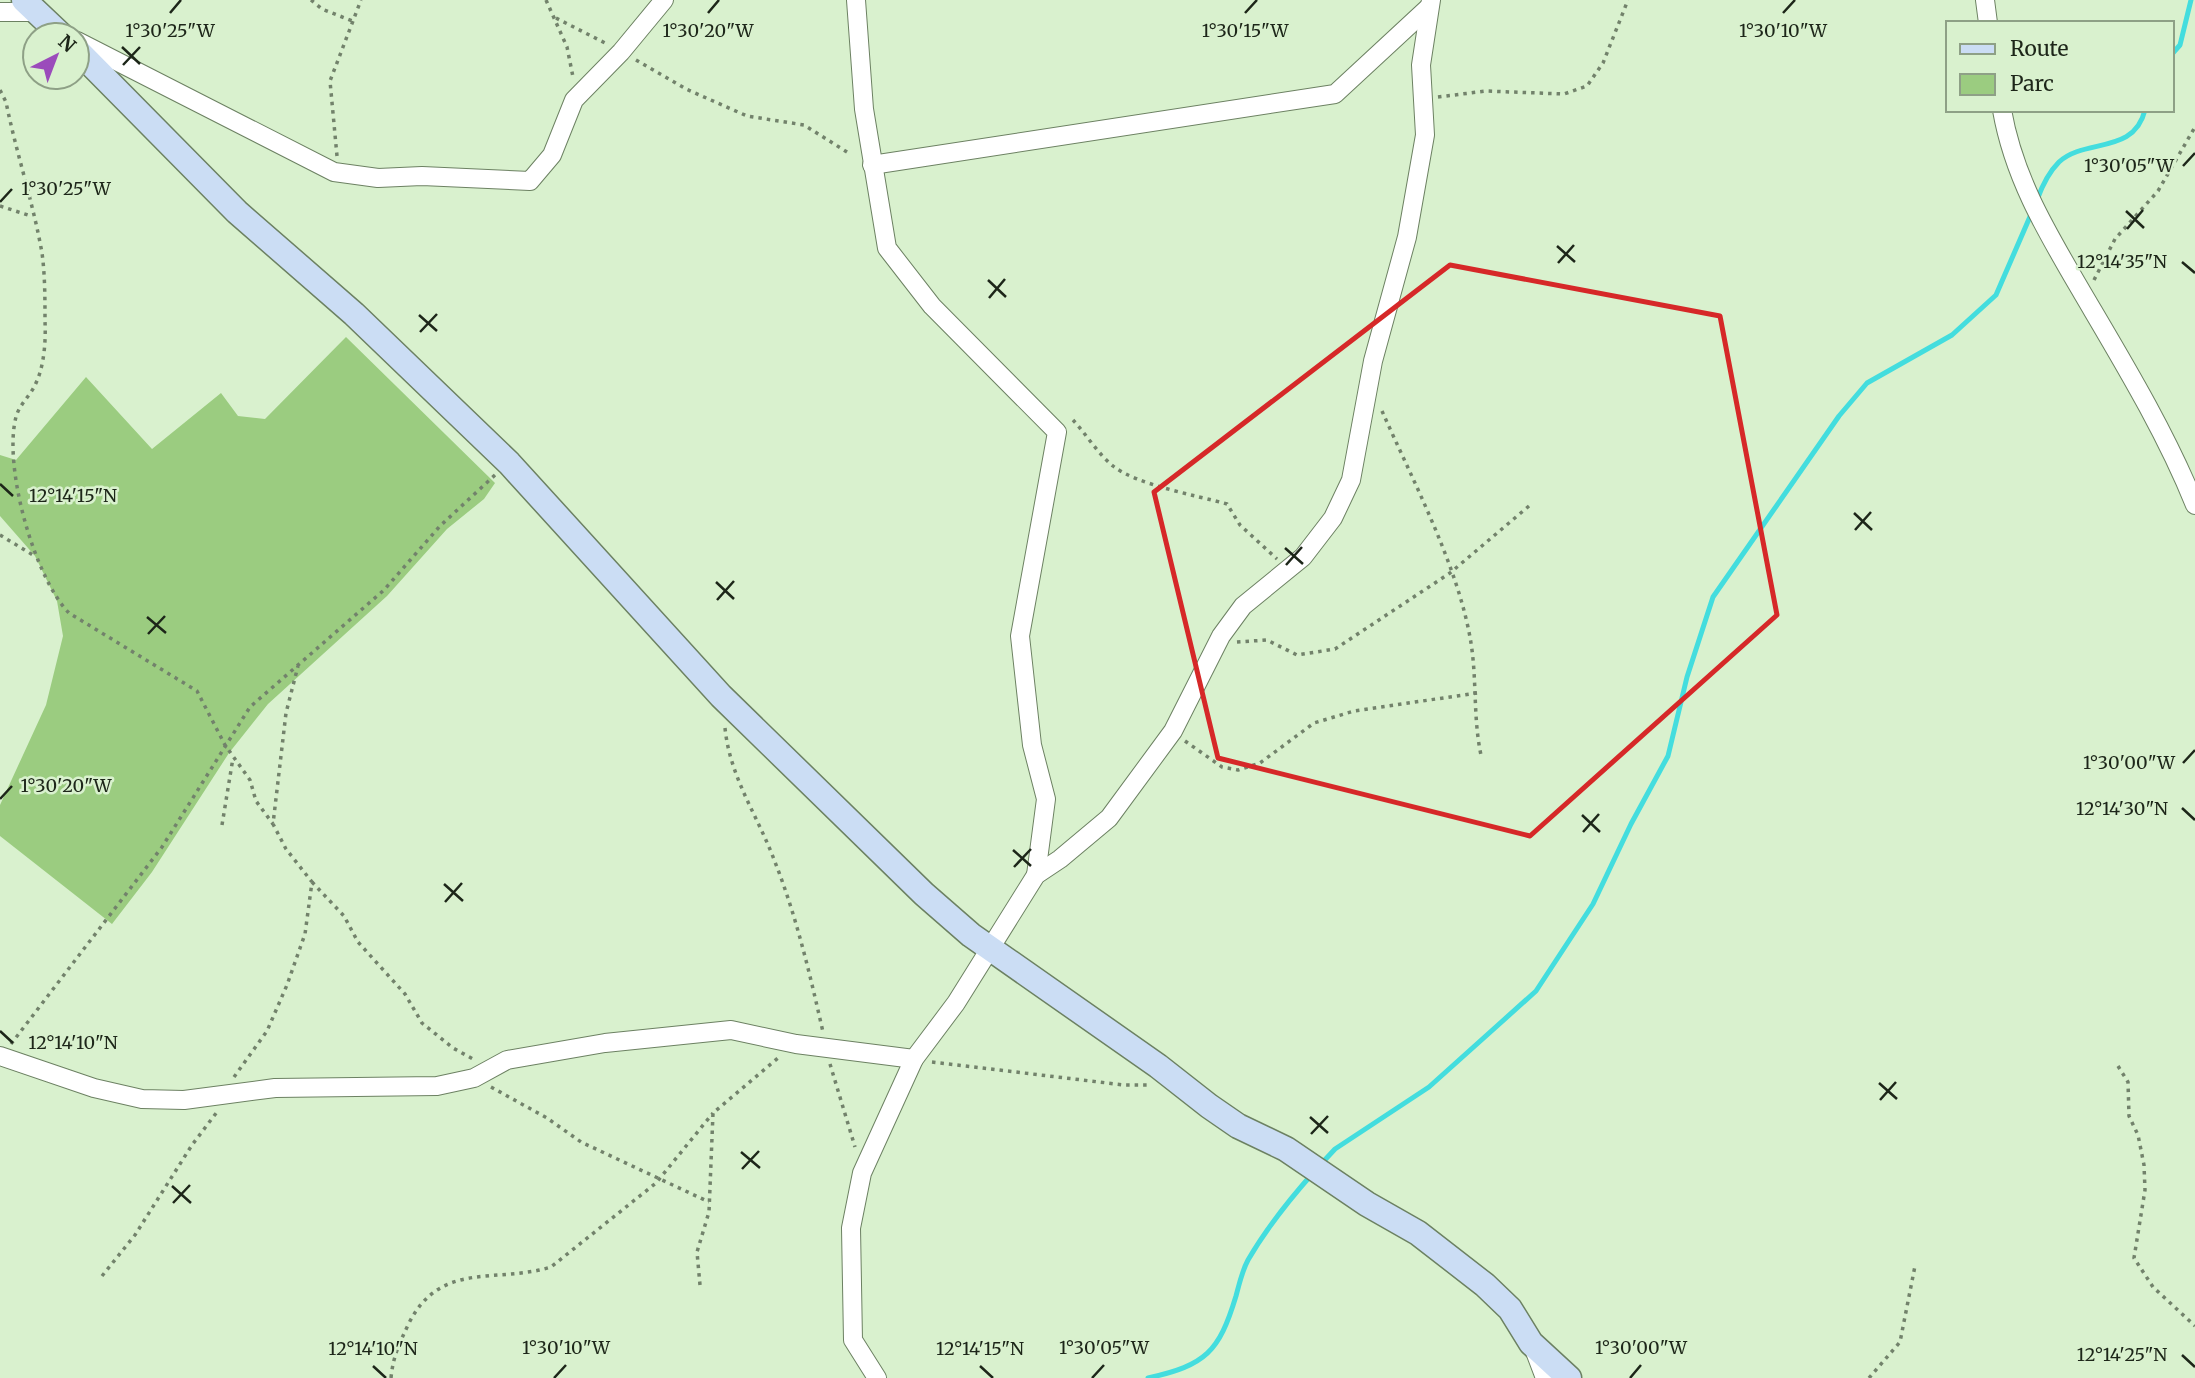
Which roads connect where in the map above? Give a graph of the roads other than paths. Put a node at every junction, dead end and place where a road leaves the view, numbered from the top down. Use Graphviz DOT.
graph roads {
  1 [pos="664,0"];
  2 [pos="856,0"];
  3 [pos="1985,0"];
  4 [pos="1430,3"];
  5 [pos="30,6"];
  6 [pos="0,12"];
  7 [pos="48,21"];
  8 [pos="1988,21"];
  9 [pos="91,48"];
  10 [pos="91,64"];
  11 [pos="2002,112"];
  12 [pos="872,165"];
  13 [pos="2195,505"];
  14 [pos="1036,876"];
  15 [pos="991,947"];
  16 [pos="1,1056"];
  17 [pos="914,1059"];
  18 [pos="1531,1343"];
  19 [pos="877,1378"];
  20 [pos="1545,1378"];
  21 [pos="1569,1378"];
  1 -- 9 [label="street"];
  2 -- 12 [label="street"];
  3 -- 8 [label="street"];
  4 -- 12 [label="street"];
  4 -- 14 [label="street"];
  5 -- 6 [label="street"];
  5 -- 7 [label="street"];
  10 -- 15 [label="street"];
  11 -- 13 [label="street"];
  12 -- 14 [label="street"];
  14 -- 15 [label="street"];
  15 -- 17 [label="street"];
  15 -- 18 [label="street"];
  16 -- 17 [label="street"];
  17 -- 19 [label="street"];
  18 -- 20 [label="street"];
  18 -- 21 [label="street"];
}
